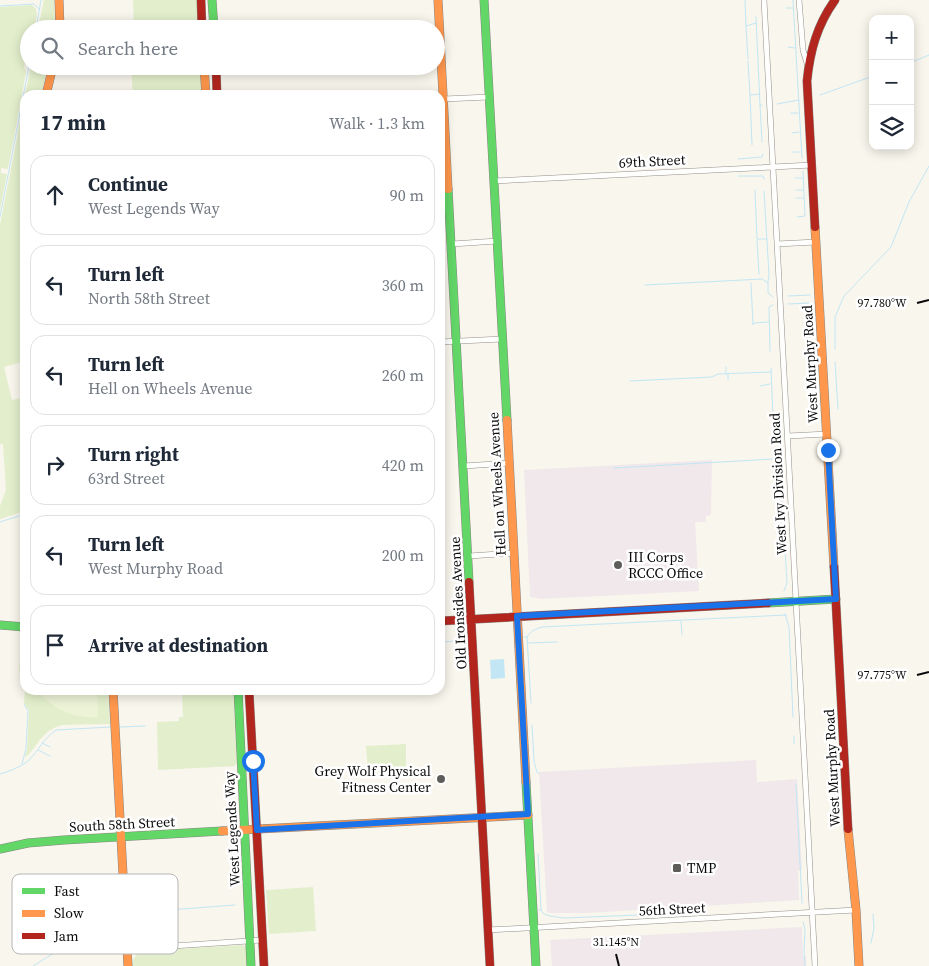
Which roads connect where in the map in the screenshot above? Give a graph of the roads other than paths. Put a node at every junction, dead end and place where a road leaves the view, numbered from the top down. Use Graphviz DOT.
graph roads {
  1 [pos="59,0"];
  2 [pos="201,0"];
  3 [pos="212,0"];
  4 [pos="438,0"];
  5 [pos="484,0"];
  6 [pos="764,0"];
  7 [pos="800,0"];
  8 [pos="835,0"];
  9 [pos="60,20"];
  10 [pos="202,20"];
  11 [pos="213,20"];
  12 [pos="439,20"];
  13 [pos="808,66"];
  14 [pos="51,75"];
  15 [pos="205,75"];
  16 [pos="216,75"];
  17 [pos="443,75"];
  18 [pos="47,90"];
  19 [pos="206,90"];
  20 [pos="217,90"];
  21 [pos="443,90"];
  22 [pos="489,97"];
  23 [pos="445,99"];
  24 [pos="445,117"];
  25 [pos="812,165"];
  26 [pos="773,167"];
  27 [pos="494,181"];
  28 [pos="497,241"];
  29 [pos="816,242"];
  30 [pos="452,244"];
  31 [pos="777,244"];
  32 [pos="502,339"];
  33 [pos="457,341"];
  34 [pos="445,342"];
  35 [pos="826,434"];
  36 [pos="788,436"];
  37 [pos="509,463"];
  38 [pos="464,466"];
  39 [pos="514,552"];
  40 [pos="468,556"];
  41 [pos="836,599"];
  42 [pos="795,602"];
  43 [pos="517,616"];
  44 [pos="472,619"];
  45 [pos="445,621"];
  46 [pos="0,625"];
  47 [pos="20,627"];
  48 [pos="113,695"];
  49 [pos="238,695"];
  50 [pos="249,695"];
  51 [pos="528,814"];
  52 [pos="482,818"];
  53 [pos="245,830"];
  54 [pos="257,830"];
  55 [pos="120,837"];
  56 [pos="0,849"];
  57 [pos="122,874"];
  58 [pos="856,910"];
  59 [pos="812,912"];
  60 [pos="533,927"];
  61 [pos="488,930"];
  62 [pos="262,940"];
  63 [pos="250,941"];
  64 [pos="178,946"];
  65 [pos="251,966"];
  66 [pos="264,966"];
  67 [pos="490,966"];
  68 [pos="536,966"];
  69 [pos="815,966"];
  70 [pos="860,966"];
  1 -- 9 [label="street"];
  2 -- 10 [label="street"];
  3 -- 11 [label="street"];
  4 -- 12 [label="street, Old Ironsides Avenue"];
  5 -- 22 [label="street, Hell on Wheels Avenue"];
  6 -- 26 [label="street, West Ivy Division Road"];
  7 -- 13 [label="street, West Murphy Road"];
  8 -- 13 [label="street"];
  13 -- 25 [label="street, West Murphy Road"];
  14 -- 18 [label="street"];
  15 -- 19 [label="street"];
  16 -- 20 [label="street"];
  17 -- 21 [label="street, Old Ironsides Avenue"];
  22 -- 23 [label="street"];
  22 -- 27 [label="street, Hell on Wheels Avenue"];
  24 -- 30 [label="street, Old Ironsides Avenue"];
  25 -- 26 [label="street, 69th Street"];
  25 -- 29 [label="street, West Murphy Road"];
  26 -- 27 [label="street, 69th Street"];
  26 -- 31 [label="street, West Ivy Division Road"];
  27 -- 28 [label="street, Hell on Wheels Avenue"];
  28 -- 30 [label="street"];
  28 -- 32 [label="street, Hell on Wheels Avenue"];
  29 -- 31 [label="street"];
  29 -- 35 [label="street, West Murphy Road"];
  30 -- 33 [label="street, Old Ironsides Avenue"];
  31 -- 36 [label="street, West Ivy Division Road"];
  32 -- 33 [label="street"];
  32 -- 37 [label="street, Hell on Wheels Avenue"];
  33 -- 34 [label="street"];
  33 -- 38 [label="street, Old Ironsides Avenue"];
  35 -- 36 [label="street"];
  35 -- 41 [label="street, West Murphy Road"];
  36 -- 42 [label="street, West Ivy Division Road"];
  37 -- 38 [label="street"];
  37 -- 39 [label="street, Hell on Wheels Avenue"];
  38 -- 40 [label="street, Old Ironsides Avenue"];
  39 -- 40 [label="street"];
  39 -- 43 [label="street, Hell on Wheels Avenue"];
  40 -- 44 [label="street, Old Ironsides Avenue"];
  41 -- 42 [label="street"];
  41 -- 58 [label="street, West Murphy Road"];
  42 -- 43 [label="street"];
  42 -- 59 [label="street, West Ivy Division Road"];
  43 -- 44 [label="street"];
  43 -- 51 [label="street, Hell on Wheels Avenue"];
  44 -- 45 [label="street"];
  44 -- 52 [label="street, Old Ironsides Avenue"];
  46 -- 47 [label="street"];
  48 -- 55 [label="street"];
  49 -- 53 [label="street, West Legends Way"];
  50 -- 54 [label="street, West Legends Way"];
  51 -- 52 [label="street, South 58th Street"];
  51 -- 60 [label="street, Hell on Wheels Avenue"];
  52 -- 54 [label="street, South 58th Street"];
  52 -- 61 [label="street, Old Ironsides Avenue"];
  53 -- 54 [label="street, South 58th Street"];
  53 -- 55 [label="street, South 58th Street"];
  53 -- 63 [label="street, West Legends Way"];
  54 -- 62 [label="street, West Legends Way"];
  55 -- 56 [label="street, South 58th Street"];
  55 -- 57 [label="street"];
  58 -- 59 [label="street, 56th Street"];
  58 -- 70 [label="street, West Murphy Road"];
  59 -- 60 [label="street, 56th Street"];
  59 -- 69 [label="street, West Ivy Division Road"];
  60 -- 61 [label="street, 56th Street"];
  60 -- 68 [label="street, Hell on Wheels Avenue"];
  61 -- 67 [label="street, Old Ironsides Avenue"];
  62 -- 63 [label="street"];
  62 -- 66 [label="street, West Legends Way"];
  63 -- 64 [label="street"];
  63 -- 65 [label="street, West Legends Way"];
}
